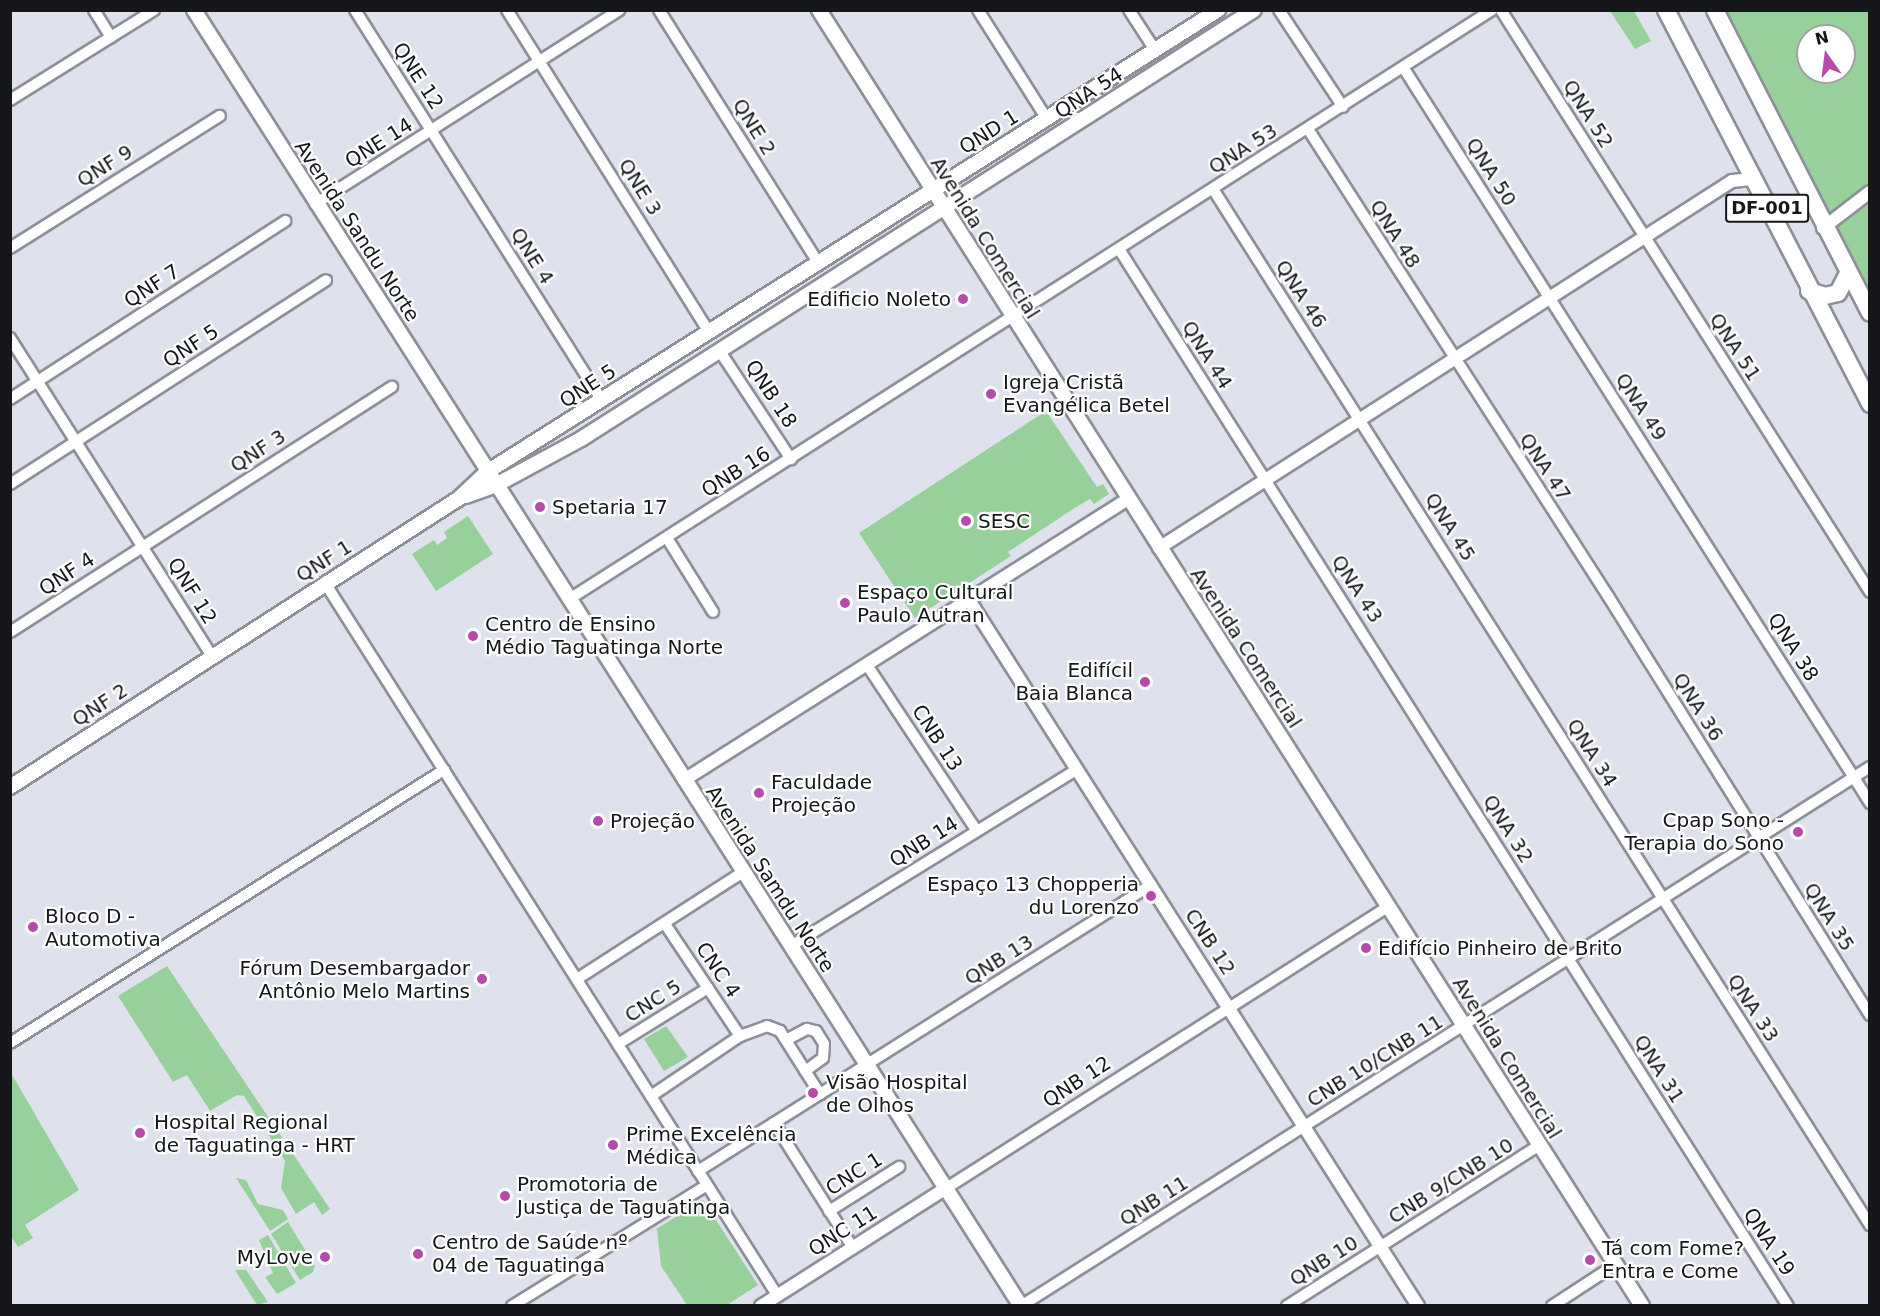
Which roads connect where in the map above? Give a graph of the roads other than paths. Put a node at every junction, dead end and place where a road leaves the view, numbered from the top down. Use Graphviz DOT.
graph roads {
  1 [pos="94,10"];
  2 [pos="154,10"];
  3 [pos="194,10"];
  4 [pos="355,10"];
  5 [pos="507,10"];
  6 [pos="620,10"];
  7 [pos="659,10"];
  8 [pos="819,10"];
  9 [pos="978,10"];
  10 [pos="1129,10"];
  11 [pos="1219,10"];
  12 [pos="1254,10"];
  13 [pos="1279,10"];
  14 [pos="1492,10"];
  15 [pos="1501,10"];
  16 [pos="1715,10"];
  17 [pos="1671,15"];
  18 [pos="1200,21"];
  19 [pos="1230,26"];
  20 [pos="111,37"];
  21 [pos="1210,39"];
  22 [pos="1155,51"];
  23 [pos="540,61"];
  24 [pos="1403,67"];
  25 [pos="10,100"];
  26 [pos="1343,107"];
  27 [pos="220,116"];
  28 [pos="1047,118"];
  29 [pos="1308,129"];
  30 [pos="432,131"];
  31 [pos="1000,148"];
  32 [pos="1742,159"];
  33 [pos="1010,166"];
  34 [pos="1752,179"];
  35 [pos="1732,181"];
  36 [pos="1213,189"];
  37 [pos="933,191"];
  38 [pos="1869,192"];
  39 [pos="315,204"];
  40 [pos="945,208"];
  41 [pos="285,221"];
  42 [pos="1823,228"];
  43 [pos="1644,237"];
  44 [pos="10,248"];
  45 [pos="1119,249"];
  46 [pos="823,260"];
  47 [pos="1848,273"];
  48 [pos="839,274"];
  49 [pos="326,280"];
  50 [pos="1809,291"];
  51 [pos="1549,297"];
  52 [pos="1869,313"];
  53 [pos="1012,317"];
  54 [pos="710,333"];
  55 [pos="10,338"];
  56 [pos="719,350"];
  57 [pos="1452,358"];
  58 [pos="39,381"];
  59 [pos="392,387"];
  60 [pos="10,399"];
  61 [pos="602,400"];
  62 [pos="1869,404"];
  63 [pos="1359,418"];
  64 [pos="570,421"];
  65 [pos="545,437"];
  66 [pos="581,439"];
  67 [pos="76,442"];
  68 [pos="553,456"];
  69 [pos="790,459"];
  70 [pos="488,472"];
  71 [pos="1266,480"];
  72 [pos="10,484"];
  73 [pos="496,485"];
  74 [pos="458,499"];
  75 [pos="1128,499"];
  76 [pos="1703,537"];
  77 [pos="667,538"];
  78 [pos="142,546"];
  79 [pos="1159,548"];
  80 [pos="325,583"];
  81 [pos="1869,592"];
  82 [pos="1608,596"];
  83 [pos="571,598"];
  84 [pos="969,600"];
  85 [pos="712,612"];
  86 [pos="10,632"];
  87 [pos="211,655"];
  88 [pos="1511,657"];
  89 [pos="867,665"];
  90 [pos="1417,717"];
  91 [pos="1869,766"];
  92 [pos="444,770"];
  93 [pos="1076,770"];
  94 [pos="1853,777"];
  95 [pos="684,780"];
  96 [pos="10,787"];
  97 [pos="1869,803"];
  98 [pos="977,831"];
  99 [pos="1758,838"];
  100 [pos="743,872"];
  101 [pos="1151,885"];
  102 [pos="1662,899"];
  103 [pos="1389,906"];
  104 [pos="665,924"];
  105 [pos="791,946"];
  106 [pos="1568,960"];
  107 [pos="576,979"];
  108 [pos="708,988"];
  109 [pos="1228,1006"];
  110 [pos="1869,1015"];
  111 [pos="1464,1027"];
  112 [pos="740,1036"];
  113 [pos="783,1036"];
  114 [pos="10,1043"];
  115 [pos="618,1044"];
  116 [pos="866,1065"];
  117 [pos="805,1071"];
  118 [pos="820,1094"];
  119 [pos="651,1096"];
  120 [pos="774,1123"];
  121 [pos="1305,1126"];
  122 [pos="1540,1145"];
  123 [pos="898,1167"];
  124 [pos="698,1171"];
  125 [pos="707,1185"];
  126 [pos="945,1189"];
  127 [pos="1719,1198"];
  128 [pos="829,1211"];
  129 [pos="1869,1225"];
  130 [pos="1381,1246"];
  131 [pos="853,1248"];
  132 [pos="1616,1265"];
  133 [pos="777,1295"];
  134 [pos="512,1305"];
  135 [pos="761,1305"];
  136 [pos="1021,1305"];
  137 [pos="1287,1305"];
  138 [pos="1418,1305"];
  139 [pos="1552,1305"];
  140 [pos="1642,1305"];
  141 [pos="1788,1305"];
  1 -- 20 [label="street"];
  2 -- 20 [label="street"];
  3 -- 39 [label="main road, Avenida Sandu Norte"];
  4 -- 30 [label="street, QNE 12"];
  5 -- 23 [label="street, QNE 3"];
  6 -- 23 [label="street, QNE 14"];
  7 -- 46 [label="street, QNE 2"];
  8 -- 37 [label="main road, Avenida Comercial"];
  9 -- 28 [label="street"];
  10 -- 22 [label="street"];
  11 -- 18 [label="main road, QND 1"];
  11 -- 19 [label="main road"];
  12 -- 19 [label="main road, QNA 54"];
  13 -- 26 [label="street"];
  14 -- 24 [label="street, QNA 53"];
  15 -- 43 [label="street, QNA 52"];
  16 -- 42 [label="highway, DF-001"];
  17 -- 32 [label="highway, DF-001"];
  18 -- 21 [label="main road"];
  18 -- 22 [label="main road, QND 1"];
  19 -- 21 [label="main road, QNA 54"];
  20 -- 25 [label="street"];
  21 -- 33 [label="main road, QNA 54"];
  22 -- 28 [label="main road, QND 1"];
  23 -- 30 [label="street, QNE 14"];
  23 -- 54 [label="street, QNE 3"];
  24 -- 26 [label="street, QNA 53"];
  24 -- 51 [label="street, QNA 50"];
  26 -- 29 [label="street, QNA 53"];
  27 -- 44 [label="street, QNF 9"];
  28 -- 31 [label="main road, QND 1"];
  29 -- 36 [label="street, QNA 53"];
  29 -- 57 [label="street, QNA 48"];
  30 -- 39 [label="street, QNE 14"];
  30 -- 61 [label="street, QNE 4"];
  31 -- 33 [label="main road"];
  31 -- 37 [label="main road, QND 1"];
  32 -- 34 [label="highway, DF-001"];
  32 -- 35 [label="street"];
  33 -- 40 [label="main road, QNA 54"];
  34 -- 35 [label="street"];
  34 -- 50 [label="highway, DF-001"];
  35 -- 43 [label="street"];
  36 -- 45 [label="street, QNA 53"];
  36 -- 63 [label="street, QNA 46"];
  37 -- 40 [label="main road, Avenida Comercial"];
  37 -- 46 [label="main road, QND 1"];
  38 -- 42 [label="street"];
  39 -- 70 [label="main road, Avenida Sandu Norte"];
  40 -- 48 [label="main road"];
  40 -- 53 [label="main road, Avenida Comercial"];
  41 -- 58 [label="street, QNF 7"];
  42 -- 47 [label="highway, DF-001"];
  43 -- 51 [label="street"];
  43 -- 81 [label="street, QNA 51"];
  45 -- 53 [label="street, QNA 53"];
  45 -- 71 [label="street, QNA 44"];
  46 -- 48 [label="main road"];
  46 -- 54 [label="main road, QNE 5"];
  47 -- 50 [label="highway"];
  47 -- 52 [label="highway, DF-001"];
  48 -- 56 [label="main road, QNF 1"];
  49 -- 67 [label="street, QNF 5"];
  50 -- 62 [label="highway, DF-001"];
  51 -- 57 [label="street"];
  51 -- 76 [label="street, QNA 49"];
  53 -- 69 [label="street, QNB 16"];
  53 -- 75 [label="main road, Avenida Comercial"];
  54 -- 61 [label="main road, QNE 5"];
  55 -- 58 [label="street, QNF 12"];
  56 -- 66 [label="main road, QNF 1"];
  56 -- 69 [label="street, QNB 18"];
  57 -- 63 [label="street"];
  57 -- 82 [label="street, QNA 47"];
  58 -- 60 [label="street, QNF 7"];
  58 -- 67 [label="street, QNF 12"];
  59 -- 78 [label="street, QNF 3"];
  61 -- 64 [label="main road, QNE 5"];
  63 -- 71 [label="street"];
  63 -- 88 [label="street, QNA 45"];
  64 -- 65 [label="main road, QNE 5"];
  64 -- 66 [label="main road"];
  65 -- 68 [label="main road"];
  65 -- 70 [label="main road, QNE 5"];
  66 -- 68 [label="main road, QNF 1"];
  67 -- 72 [label="street, QNF 5"];
  67 -- 78 [label="street, QNF 12"];
  68 -- 73 [label="main road, QNF 1"];
  69 -- 77 [label="street, QNB 16"];
  70 -- 73 [label="main road, Avenida Samdu Norte"];
  70 -- 74 [label="main road, QNF 1"];
  71 -- 79 [label="street"];
  71 -- 90 [label="street, QNA 43"];
  73 -- 74 [label="main road, QNF 1"];
  73 -- 83 [label="main road, Avenida Samdu Norte"];
  74 -- 80 [label="main road, QNF 1"];
  75 -- 79 [label="main road, Avenida Comercial"];
  75 -- 84 [label="street"];
  76 -- 94 [label="street, QNA 38"];
  77 -- 83 [label="street, QNB 16"];
  77 -- 85 [label="street"];
  78 -- 86 [label="street, QNF 4"];
  78 -- 87 [label="street, QNF 12"];
  79 -- 103 [label="main road, Avenida Comercial"];
  80 -- 87 [label="main road, QNF 1"];
  80 -- 92 [label="street"];
  82 -- 99 [label="street, QNA 36"];
  83 -- 95 [label="main road, Avenida Samdu Norte"];
  84 -- 89 [label="street"];
  84 -- 93 [label="street, CNB 12"];
  87 -- 96 [label="main road, QNF 2"];
  88 -- 102 [label="street, QNA 34"];
  89 -- 95 [label="street"];
  89 -- 98 [label="street, CNB 13"];
  90 -- 106 [label="street, QNA 32"];
  91 -- 94 [label="street, CNB 10/CNB 11"];
  92 -- 107 [label="street"];
  92 -- 114 [label="street"];
  93 -- 98 [label="street, QNB 14"];
  93 -- 101 [label="street, CNB 12"];
  94 -- 97 [label="street, QNA 38"];
  94 -- 99 [label="street, CNB 10/CNB 11"];
  95 -- 100 [label="main road, Avenida Samdu Norte"];
  98 -- 105 [label="street, QNB 14"];
  99 -- 102 [label="street, CNB 10/CNB 11"];
  99 -- 110 [label="street, QNA 35"];
  100 -- 104 [label="street"];
  100 -- 105 [label="main road, Avenida Samdu Norte"];
  101 -- 109 [label="street, CNB 12"];
  101 -- 116 [label="street, QNB 13"];
  102 -- 106 [label="street, CNB 10/CNB 11"];
  102 -- 129 [label="street, QNA 33"];
  103 -- 109 [label="street, QNB 12"];
  103 -- 111 [label="main road, Avenida Comercial"];
  104 -- 107 [label="street"];
  104 -- 108 [label="street, CNC 4"];
  105 -- 116 [label="main road, Avenida Samdu Norte"];
  106 -- 111 [label="street, CNB 10/CNB 11"];
  106 -- 127 [label="street, QNA 31"];
  107 -- 115 [label="street"];
  108 -- 112 [label="street, CNC 4"];
  108 -- 115 [label="street, CNC 5"];
  109 -- 121 [label="street, CNB 12"];
  109 -- 126 [label="street, QNB 12"];
  111 -- 121 [label="street, CNB 10/CNB 11"];
  111 -- 122 [label="main road, Avenida Comercial"];
  112 -- 113 [label="street"];
  112 -- 119 [label="street"];
  113 -- 117 [label="street"];
  113 -- 117 [label="street"];
  115 -- 119 [label="street"];
  116 -- 118 [label="street, QNB 13"];
  116 -- 126 [label="main road, Avenida Samdu Norte"];
  117 -- 118 [label="street"];
  118 -- 120 [label="street, QNB 13"];
  119 -- 124 [label="street"];
  120 -- 124 [label="street, QNB 13"];
  120 -- 128 [label="street"];
  121 -- 130 [label="street, CNB 12"];
  121 -- 136 [label="street, QNB 11"];
  122 -- 130 [label="street, CNB 9/CNB 10"];
  122 -- 132 [label="main road, Avenida Comercial"];
  123 -- 128 [label="street, CNC 1"];
  124 -- 125 [label="street"];
  125 -- 133 [label="street"];
  125 -- 134 [label="street"];
  126 -- 131 [label="street, QNC 11"];
  126 -- 136 [label="main road, Avenida Samdu Norte"];
  127 -- 141 [label="street, QNA 19"];
  128 -- 131 [label="street"];
  130 -- 137 [label="street, QNB 10"];
  130 -- 138 [label="street, CNB 12"];
  131 -- 133 [label="street, QNC 11"];
  132 -- 139 [label="street"];
  132 -- 140 [label="main road, Avenida Comercial"];
  133 -- 135 [label="street, QNC 11"];
}
